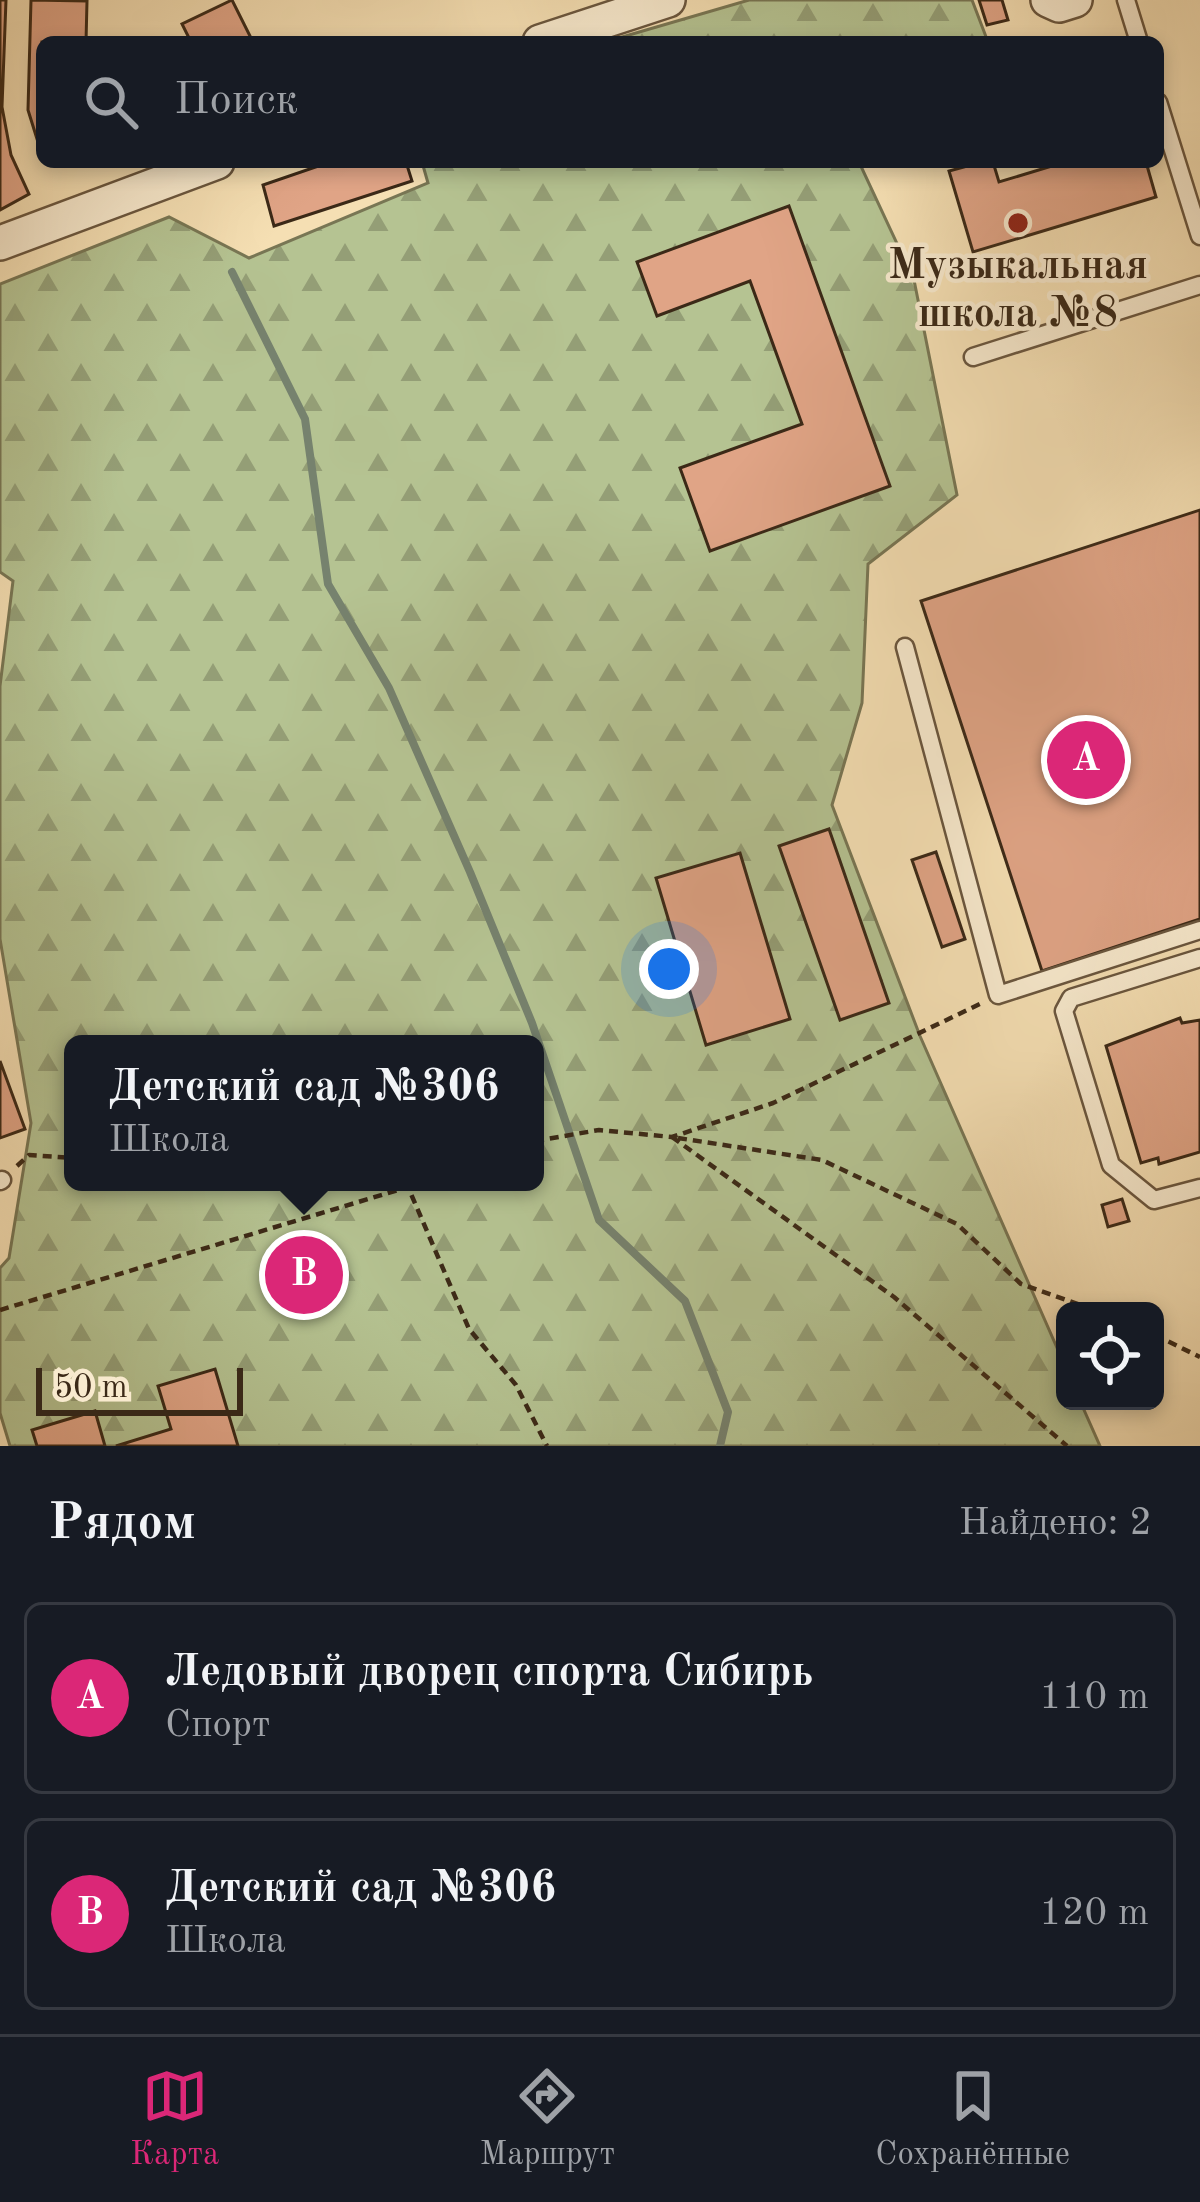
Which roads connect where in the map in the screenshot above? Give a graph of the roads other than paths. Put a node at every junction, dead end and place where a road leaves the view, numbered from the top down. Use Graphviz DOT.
graph roads {
  1 [pos="668,0"];
  2 [pos="1048,0"];
  3 [pos="1075,0"];
  4 [pos="1126,0"];
  5 [pos="556,24"];
  6 [pos="1137,36"];
  7 [pos="1164,121"];
  8 [pos="201,168"];
  9 [pos="1200,236"];
  10 [pos="0,243"];
  11 [pos="1200,285"];
  12 [pos="973,357"];
  13 [pos="905,647"];
  14 [pos="1200,930"];
  15 [pos="1200,958"];
  16 [pos="1200,1188"];
  1 -- 5 [label="street"];
  2 -- 3 [label="street"];
  4 -- 6 [label="lane"];
  7 -- 9 [label="lane"];
  8 -- 10 [label="street"];
  11 -- 12 [label="lane"];
  13 -- 14 [label="lane"];
  15 -- 16 [label="lane"];
}
